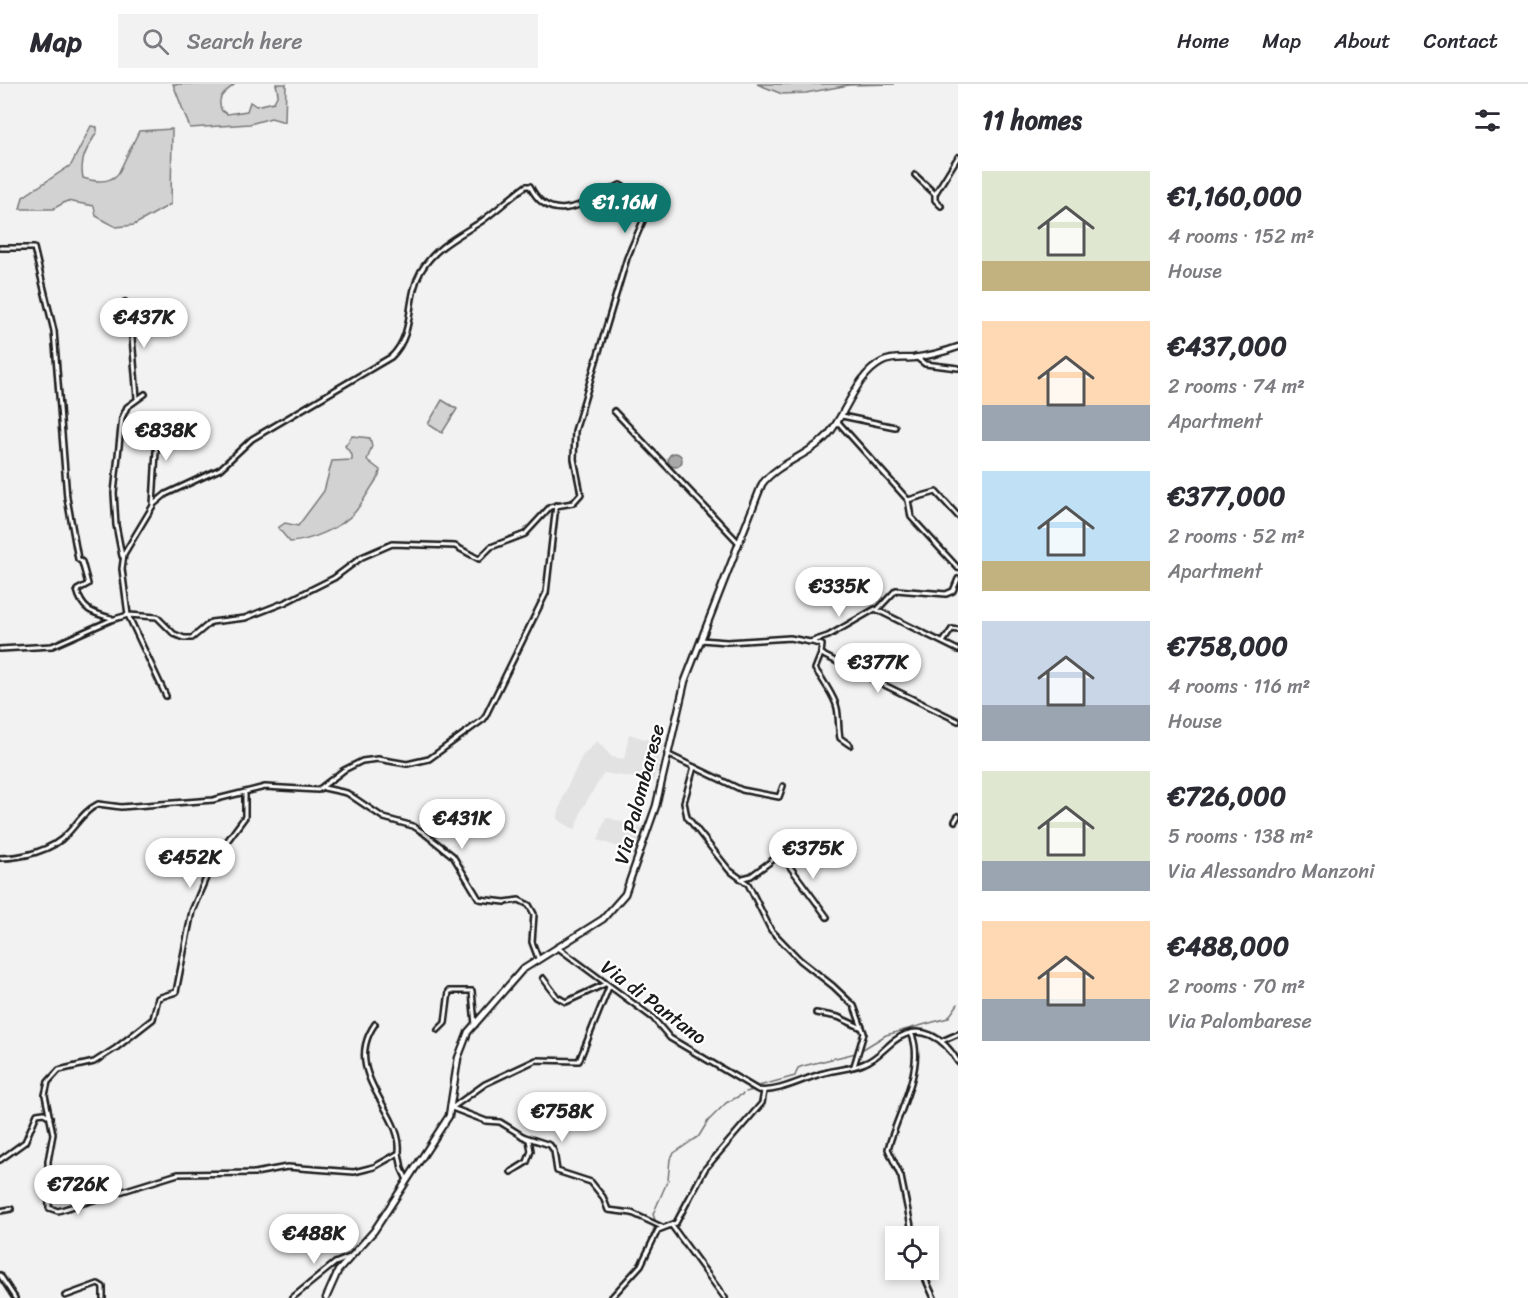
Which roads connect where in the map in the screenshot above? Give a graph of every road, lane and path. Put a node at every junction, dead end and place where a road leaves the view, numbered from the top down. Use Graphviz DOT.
graph roads {
  1 [pos="958,157"];
  2 [pos="915,175"];
  3 [pos="935,194"];
  4 [pos="941,206"];
  5 [pos="0,248"];
  6 [pos="125,302"];
  7 [pos="958,347"];
  8 [pos="916,357"];
  9 [pos="958,368"];
  10 [pos="145,394"];
  11 [pos="136,399"];
  12 [pos="614,411"];
  13 [pos="158,415"];
  14 [pos="842,416"];
  15 [pos="838,422"];
  16 [pos="895,427"];
  17 [pos="908,500"];
  18 [pos="556,505"];
  19 [pos="153,506"];
  20 [pos="958,516"];
  21 [pos="739,543"];
  22 [pos="123,557"];
  23 [pos="958,568"];
  24 [pos="958,579"];
  25 [pos="878,610"];
  26 [pos="128,615"];
  27 [pos="113,619"];
  28 [pos="958,630"];
  29 [pos="701,640"];
  30 [pos="810,642"];
  31 [pos="943,643"];
  32 [pos="0,650"];
  33 [pos="958,650"];
  34 [pos="821,653"];
  35 [pos="166,696"];
  36 [pos="958,721"];
  37 [pos="850,745"];
  38 [pos="667,754"];
  39 [pos="694,766"];
  40 [pos="783,786"];
  41 [pos="323,788"];
  42 [pos="245,794"];
  43 [pos="958,816"];
  44 [pos="955,820"];
  45 [pos="803,846"];
  46 [pos="782,856"];
  47 [pos="0,858"];
  48 [pos="742,878"];
  49 [pos="827,917"];
  50 [pos="557,947"];
  51 [pos="538,958"];
  52 [pos="543,978"];
  53 [pos="607,985"];
  54 [pos="816,1013"];
  55 [pos="375,1024"];
  56 [pos="475,1025"];
  57 [pos="863,1029"];
  58 [pos="438,1030"];
  59 [pos="910,1033"];
  60 [pos="958,1034"];
  61 [pos="942,1041"];
  62 [pos="958,1062"];
  63 [pos="852,1067"];
  64 [pos="764,1091"];
  65 [pos="452,1107"];
  66 [pos="50,1117"];
  67 [pos="522,1136"];
  68 [pos="399,1153"];
  69 [pos="0,1160"];
  70 [pos="511,1172"];
  71 [pos="407,1180"];
  72 [pos="11,1209"];
  73 [pos="0,1211"];
  74 [pos="672,1226"];
  75 [pos="911,1226"];
  76 [pos="662,1227"];
  77 [pos="350,1257"];
  78 [pos="0,1275"];
  79 [pos="926,1280"];
  80 [pos="65,1296"];
  81 [pos="15,1298"];
  82 [pos="103,1298"];
  83 [pos="292,1298"];
  84 [pos="326,1298"];
  85 [pos="611,1298"];
  86 [pos="725,1298"];
  87 [pos="934,1298"];
  1 -- 3 [label="street"];
  2 -- 3 [label="street"];
  3 -- 4 [label="street"];
  5 -- 27 [label="street"];
  6 -- 11 [label="street"];
  7 -- 8 [label="main road, Via Palombarese"];
  8 -- 9 [label="street"];
  8 -- 14 [label="main road, Via Palombarese"];
  10 -- 11 [label="street"];
  11 -- 22 [label="street"];
  12 -- 21 [label="street"];
  13 -- 19 [label="street"];
  14 -- 15 [label="main road, Via Palombarese"];
  14 -- 16 [label="street"];
  15 -- 17 [label="street"];
  15 -- 21 [label="main road, Via Palombarese"];
  17 -- 20 [label="street"];
  17 -- 23 [label="street"];
  18 -- 19 [label="street"];
  18 -- 26 [label="street"];
  18 -- 41 [label="street"];
  19 -- 22 [label="street"];
  21 -- 29 [label="main road, Via Palombarese"];
  22 -- 26 [label="street"];
  24 -- 25 [label="street"];
  25 -- 30 [label="street"];
  25 -- 31 [label="street"];
  26 -- 27 [label="street"];
  26 -- 35 [label="street"];
  27 -- 32 [label="street"];
  28 -- 31 [label="street"];
  29 -- 30 [label="street"];
  29 -- 38 [label="main road, Via Palombarese"];
  30 -- 34 [label="street"];
  31 -- 33 [label="street"];
  34 -- 36 [label="street"];
  34 -- 37 [label="street"];
  38 -- 39 [label="street"];
  38 -- 50 [label="main road, Via Palombarese"];
  39 -- 40 [label="street"];
  39 -- 48 [label="street"];
  41 -- 42 [label="street"];
  41 -- 51 [label="street"];
  42 -- 47 [label="street"];
  42 -- 66 [label="street"];
  43 -- 44 [label="street"];
  45 -- 46 [label="street"];
  46 -- 48 [label="street"];
  46 -- 49 [label="street"];
  48 -- 57 [label="street"];
  50 -- 51 [label="main road, Via Palombarese"];
  50 -- 53 [label="street, Via di Pantano"];
  51 -- 56 [label="main road, Via Palombarese"];
  52 -- 53 [label="street"];
  53 -- 64 [label="street, Via di Pantano"];
  53 -- 65 [label="street"];
  54 -- 57 [label="street"];
  55 -- 68 [label="street"];
  56 -- 58 [label="street"];
  56 -- 65 [label="main road, Via Palombarese"];
  57 -- 63 [label="street"];
  59 -- 61 [label="street"];
  59 -- 63 [label="street"];
  59 -- 75 [label="street"];
  60 -- 61 [label="street"];
  61 -- 62 [label="street"];
  63 -- 64 [label="street"];
  64 -- 74 [label="street"];
  65 -- 67 [label="street"];
  65 -- 71 [label="main road, Via Palombarese"];
  66 -- 68 [label="street"];
  66 -- 69 [label="street"];
  67 -- 70 [label="street"];
  67 -- 76 [label="street"];
  68 -- 71 [label="street"];
  71 -- 77 [label="main road, Via Palombarese"];
  72 -- 73 [label="street"];
  74 -- 76 [label="street"];
  74 -- 86 [label="street"];
  76 -- 85 [label="street"];
  77 -- 83 [label="street"];
  77 -- 84 [label="main road, Via Palombarese"];
  78 -- 81 [label="street"];
  79 -- 87 [label="street"];
  80 -- 82 [label="street"];
}
